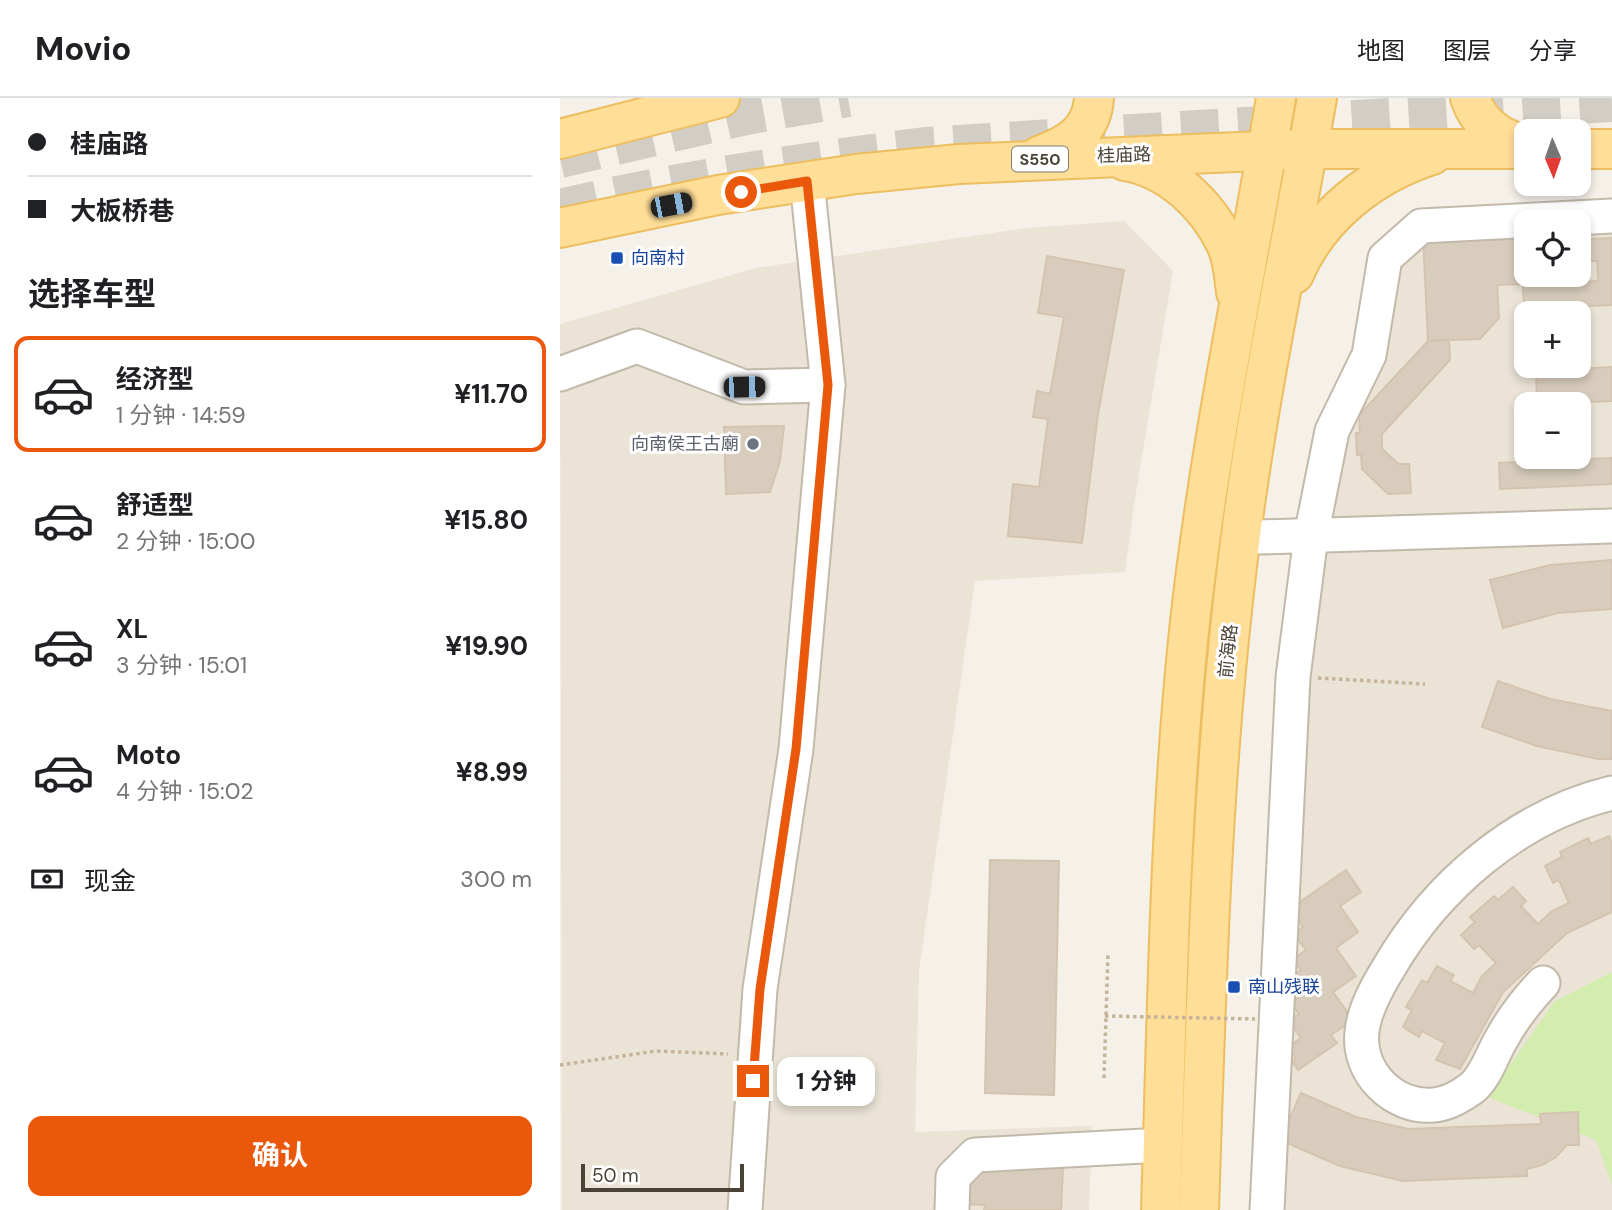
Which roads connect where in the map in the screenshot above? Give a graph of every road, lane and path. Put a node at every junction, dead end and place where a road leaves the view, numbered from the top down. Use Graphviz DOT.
graph roads {
  1 [pos="720,98"];
  2 [pos="1094,98"];
  3 [pos="1276,98"];
  4 [pos="1317,98"];
  5 [pos="1470,98"];
  6 [pos="647,107"];
  7 [pos="560,139"];
  8 [pos="1514,142"];
  9 [pos="1514,147"];
  10 [pos="1472,148"];
  11 [pos="1308,149"];
  12 [pos="1591,149"];
  13 [pos="1612,149"];
  14 [pos="1267,151"];
  15 [pos="1098,156"];
  16 [pos="1027,160"];
  17 [pos="807,181"];
  18 [pos="1612,216"];
  19 [pos="560,228"];
  20 [pos="1279,308"];
  21 [pos="1238,316"];
  22 [pos="560,374"];
  23 [pos="828,385"];
  24 [pos="1612,526"];
  25 [pos="1311,536"];
  26 [pos="1260,537"];
  27 [pos="1293,677"];
  28 [pos="1425,684"];
  29 [pos="1612,793"];
  30 [pos="1108,954"];
  31 [pos="1543,982"];
  32 [pos="1105,1016"];
  33 [pos="1255,1019"];
  34 [pos="755,1055"];
  35 [pos="560,1065"];
  36 [pos="1104,1078"];
  37 [pos="1163,1145"];
  38 [pos="745,1210"];
  39 [pos="952,1210"];
  40 [pos="1161,1210"];
  41 [pos="1199,1210"];
  42 [pos="1267,1210"];
  1 -- 6 [label="main road"];
  2 -- 16 [label="main road"];
  3 -- 14 [label="main road"];
  4 -- 11 [label="main road, 前海路"];
  5 -- 8 [label="main road"];
  6 -- 7 [label="main road"];
  9 -- 10 [label="main road, 桂庙路 / S550"];
  10 -- 11 [label="main road, 桂庙路 / S550"];
  10 -- 20 [label="main road"];
  11 -- 14 [label="main road, 桂庙路 / S550"];
  11 -- 20 [label="main road, 前海路"];
  12 -- 13 [label="main road"];
  14 -- 15 [label="main road, 桂庙路 / S550"];
  14 -- 21 [label="main road"];
  15 -- 16 [label="main road, 桂庙路 / S550"];
  15 -- 21 [label="main road"];
  16 -- 17 [label="main road, 桂庙路 / S550"];
  17 -- 19 [label="main road, 桂庙路 / S550"];
  17 -- 23 [label="street"];
  18 -- 25 [label="street"];
  20 -- 41 [label="main road, 前海路"];
  21 -- 37 [label="main road"];
  22 -- 23 [label="street"];
  23 -- 34 [label="street"];
  24 -- 25 [label="street"];
  25 -- 26 [label="street"];
  25 -- 27 [label="street"];
  27 -- 28 [label="path"];
  27 -- 42 [label="street"];
  29 -- 31 [label="street"];
  30 -- 32 [label="path"];
  32 -- 33 [label="path, bridge"];
  32 -- 36 [label="path"];
  34 -- 35 [label="path"];
  34 -- 38 [label="street"];
  37 -- 39 [label="street"];
  37 -- 40 [label="main road"];
}
